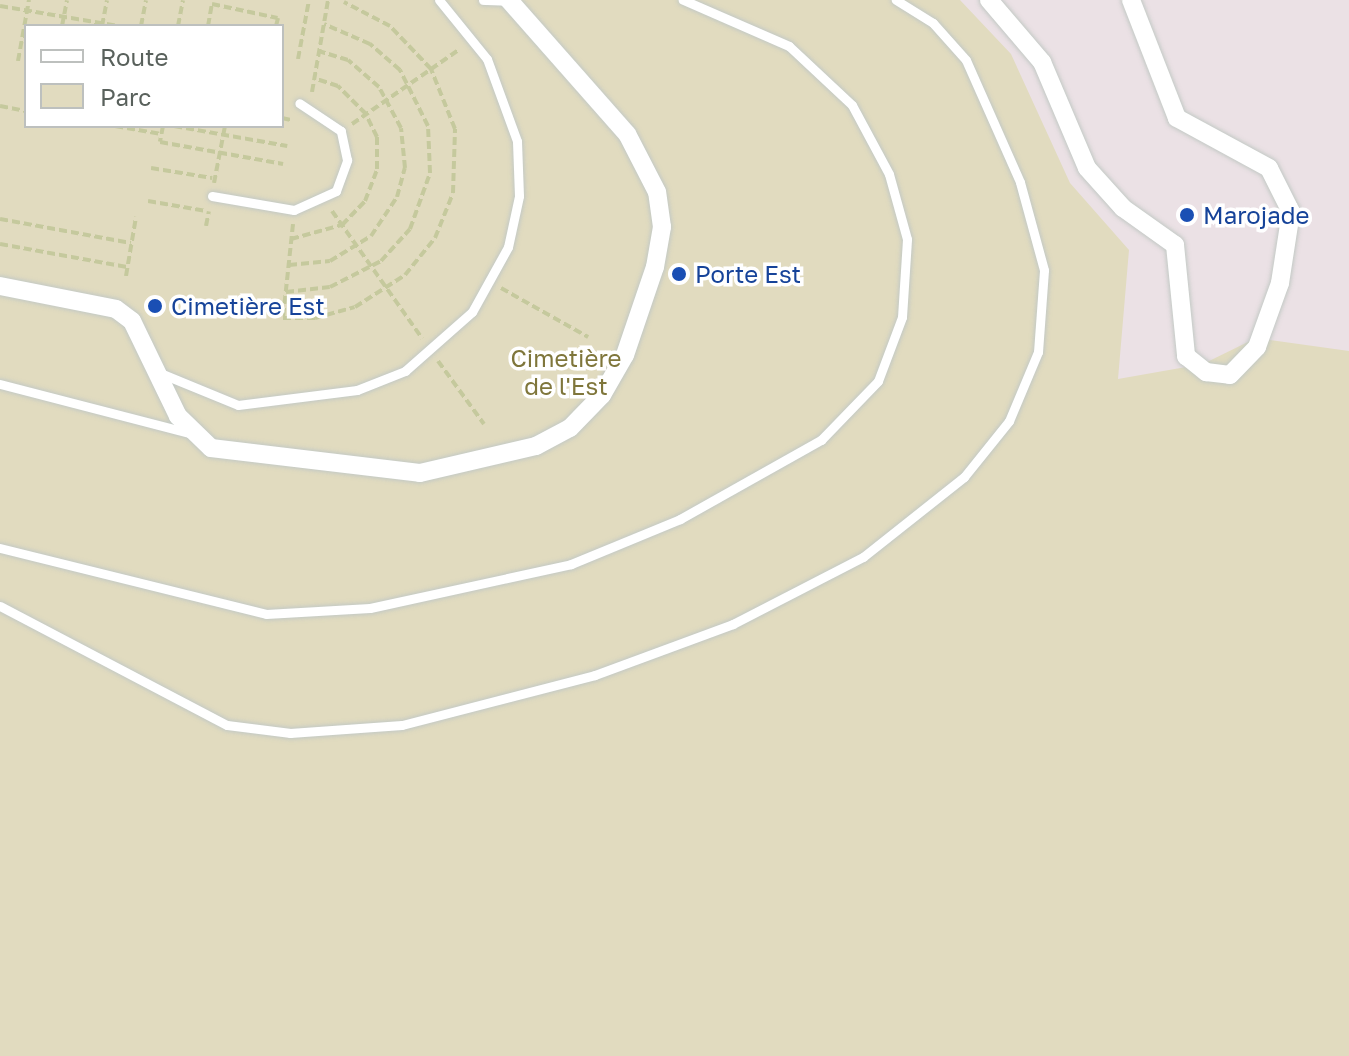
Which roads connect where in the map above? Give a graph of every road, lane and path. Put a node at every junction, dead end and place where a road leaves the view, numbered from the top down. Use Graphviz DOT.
graph roads {
  1 [pos="29,0"];
  2 [pos="67,0"];
  3 [pos="107,0"];
  4 [pos="146,0"];
  5 [pos="183,0"];
  6 [pos="309,0"];
  7 [pos="328,0"];
  8 [pos="439,0"];
  9 [pos="483,0"];
  10 [pos="509,0"];
  11 [pos="683,0"];
  12 [pos="896,0"];
  13 [pos="989,0"];
  14 [pos="1131,0"];
  15 [pos="344,2"];
  16 [pos="0,6"];
  17 [pos="27,10"];
  18 [pos="63,16"];
  19 [pos="25,24"];
  20 [pos="62,24"];
  21 [pos="98,24"];
  22 [pos="102,24"];
  23 [pos="141,24"];
  24 [pos="178,24"];
  25 [pos="208,24"];
  26 [pos="276,24"];
  27 [pos="324,24"];
  28 [pos="24,27"];
  29 [pos="475,39"];
  30 [pos="319,51"];
  31 [pos="298,59"];
  32 [pos="18,61"];
  33 [pos="431,69"];
  34 [pos="409,84"];
  35 [pos="387,99"];
  36 [pos="304,104"];
  37 [pos="0,106"];
  38 [pos="24,111"];
  39 [pos="284,118"];
  40 [pos="291,120"];
  41 [pos="126,128"];
  42 [pos="162,128"];
  43 [pos="185,128"];
  44 [pos="225,128"];
  45 [pos="341,131"];
  46 [pos="161,134"];
  47 [pos="223,135"];
  48 [pos="287,146"];
  49 [pos="220,153"];
  50 [pos="283,164"];
  51 [pos="212,196"];
  52 [pos="324,200"];
  53 [pos="294,210"];
  54 [pos="136,217"];
  55 [pos="0,219"];
  56 [pos="206,226"];
  57 [pos="131,243"];
  58 [pos="0,244"];
  59 [pos="357,246"];
  60 [pos="288,265"];
  61 [pos="127,267"];
  62 [pos="372,267"];
  63 [pos="126,276"];
  64 [pos="492,283"];
  65 [pos="0,286"];
  66 [pos="387,289"];
  67 [pos="286,292"];
  68 [pos="588,337"];
  69 [pos="432,353"];
  70 [pos="160,373"];
  71 [pos="0,384"];
  72 [pos="484,424"];
  73 [pos="193,434"];
  74 [pos="0,548"];
  75 [pos="0,606"];
  1 -- 17 [label="path"];
  2 -- 18 [label="path"];
  3 -- 22 [label="path"];
  4 -- 23 [label="path"];
  5 -- 24 [label="path"];
  6 -- 31 [label="path"];
  7 -- 27 [label="path"];
  8 -- 29 [label="lane"];
  9 -- 10 [label="lane"];
  10 -- 73 [label="street"];
  11 -- 74 [label="lane"];
  12 -- 75 [label="lane"];
  13 -- 14 [label="street"];
  15 -- 33 [label="path"];
  16 -- 17 [label="path"];
  17 -- 18 [label="path"];
  17 -- 19 [label="path"];
  18 -- 20 [label="path"];
  18 -- 21 [label="path"];
  25 -- 26 [label="path"];
  27 -- 30 [label="path"];
  27 -- 34 [label="path"];
  28 -- 32 [label="path"];
  29 -- 33 [label="path"];
  29 -- 64 [label="lane"];
  30 -- 35 [label="path"];
  30 -- 36 [label="path"];
  33 -- 34 [label="path"];
  33 -- 66 [label="path"];
  34 -- 35 [label="path"];
  34 -- 62 [label="path"];
  35 -- 45 [label="path"];
  35 -- 59 [label="path"];
  36 -- 45 [label="lane"];
  37 -- 38 [label="path"];
  39 -- 40 [label="path"];
  41 -- 46 [label="path"];
  42 -- 46 [label="path"];
  43 -- 47 [label="path"];
  44 -- 47 [label="path"];
  45 -- 52 [label="lane"];
  46 -- 49 [label="path"];
  47 -- 48 [label="path"];
  47 -- 49 [label="path"];
  49 -- 50 [label="path"];
  49 -- 51 [label="path"];
  51 -- 53 [label="lane"];
  51 -- 56 [label="path"];
  52 -- 53 [label="lane"];
  52 -- 59 [label="path"];
  53 -- 60 [label="path"];
  54 -- 57 [label="path"];
  55 -- 57 [label="path"];
  57 -- 61 [label="path"];
  58 -- 61 [label="path"];
  59 -- 60 [label="path"];
  59 -- 62 [label="path"];
  60 -- 67 [label="path"];
  61 -- 63 [label="path"];
  62 -- 66 [label="path"];
  62 -- 67 [label="path"];
  64 -- 68 [label="path"];
  64 -- 69 [label="lane"];
  65 -- 70 [label="street"];
  66 -- 67 [label="path"];
  66 -- 69 [label="path"];
  69 -- 70 [label="lane"];
  69 -- 72 [label="path"];
  70 -- 73 [label="street"];
  71 -- 73 [label="lane"];
}
